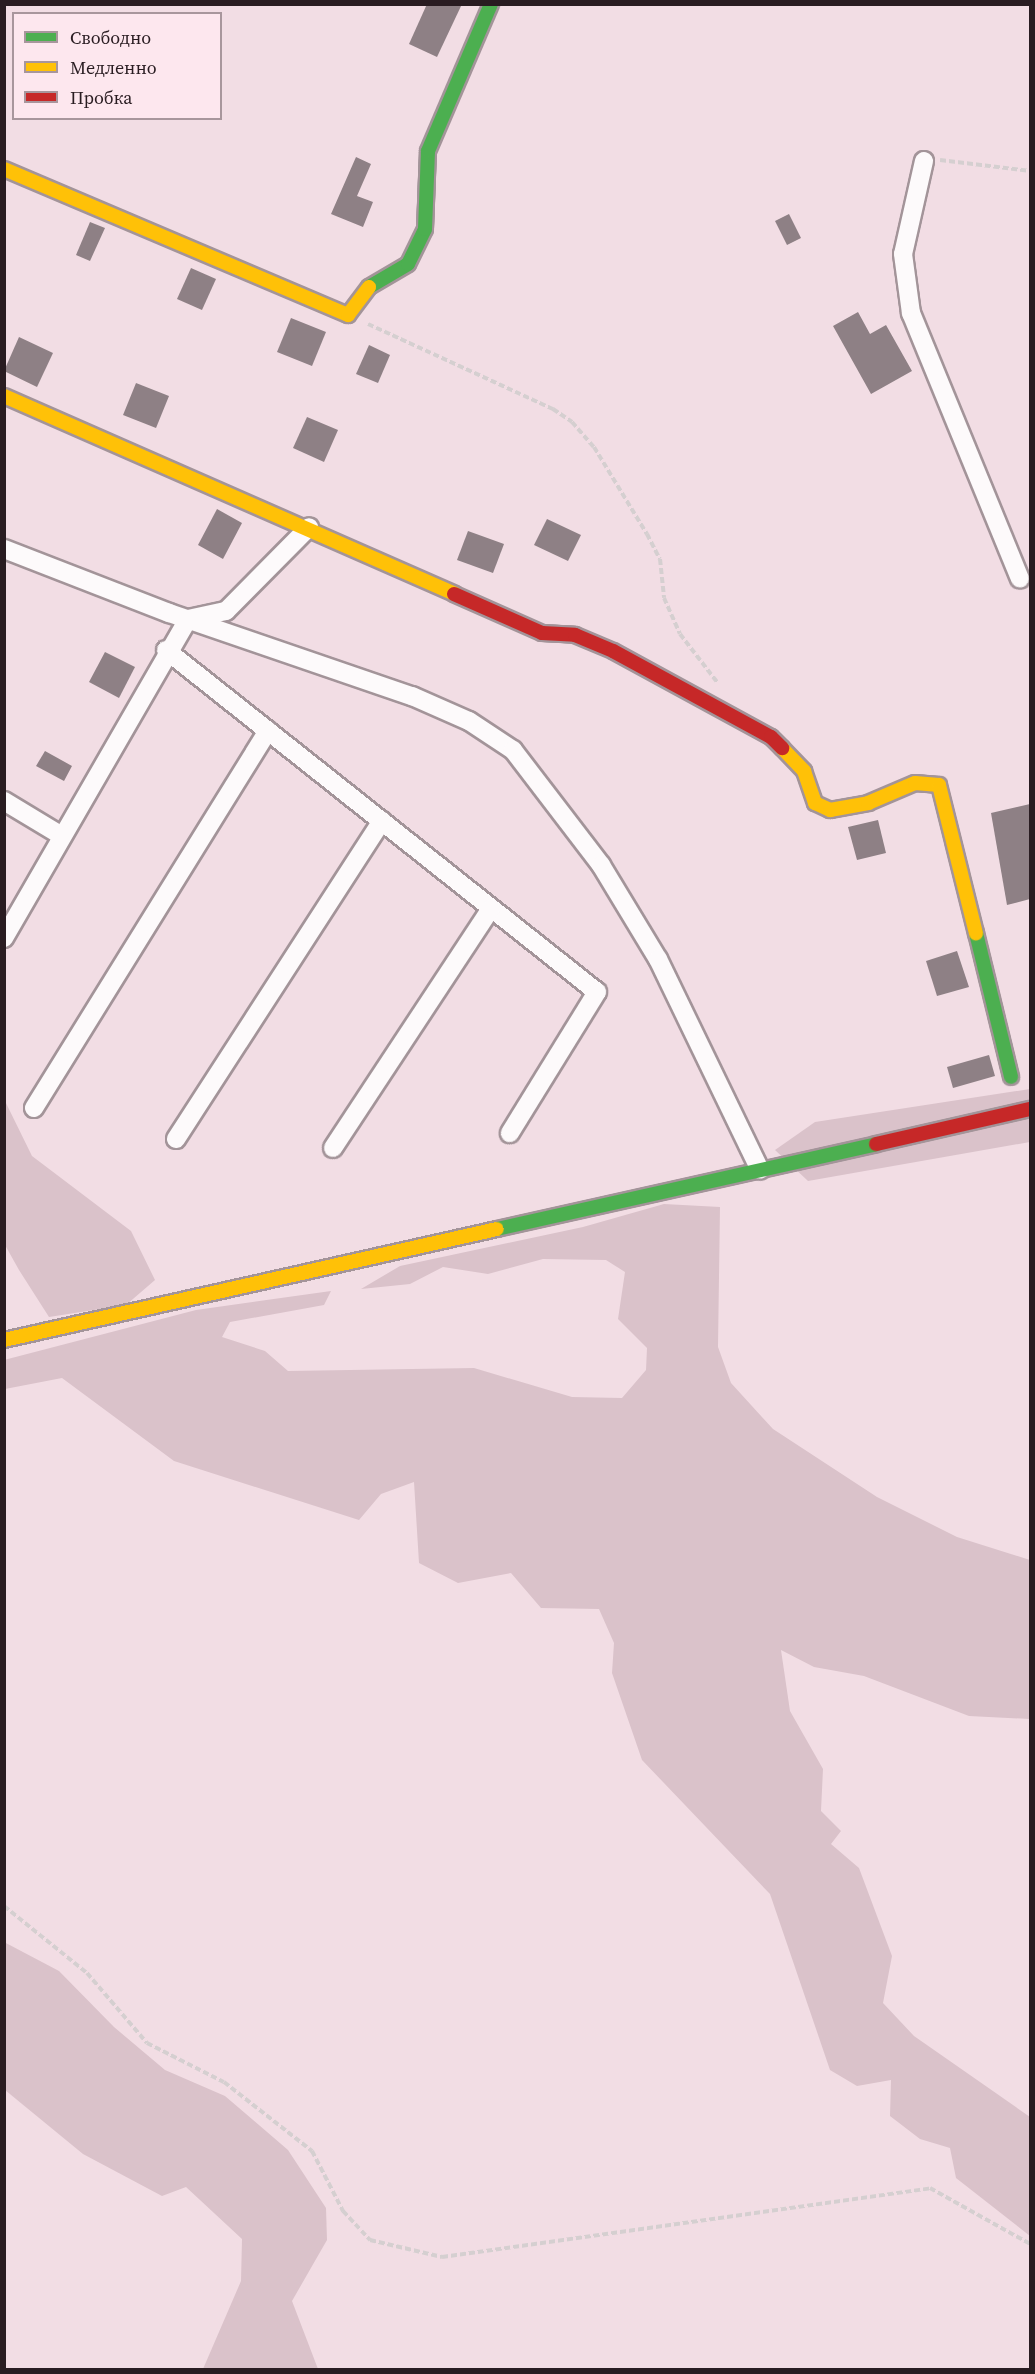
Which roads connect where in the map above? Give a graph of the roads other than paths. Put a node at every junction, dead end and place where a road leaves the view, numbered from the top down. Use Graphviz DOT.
graph roads {
  1 [pos="491,4"];
  2 [pos="924,161"];
  3 [pos="4,169"];
  4 [pos="4,396"];
  5 [pos="309,528"];
  6 [pos="4,549"];
  7 [pos="1020,579"];
  8 [pos="188,619"];
  9 [pos="166,650"];
  10 [pos="268,731"];
  11 [pos="4,801"];
  12 [pos="382,821"];
  13 [pos="62,836"];
  14 [pos="491,908"];
  15 [pos="4,938"];
  16 [pos="1011,1077"];
  17 [pos="34,1108"];
  18 [pos="1030,1109"];
  19 [pos="510,1133"];
  20 [pos="176,1139"];
  21 [pos="333,1148"];
  22 [pos="760,1170"];
  23 [pos="4,1340"];
  1 -- 3 [label="street"];
  2 -- 7 [label="street"];
  4 -- 5 [label="street"];
  5 -- 8 [label="street"];
  5 -- 16 [label="street"];
  6 -- 8 [label="street"];
  8 -- 9 [label="street"];
  8 -- 22 [label="street"];
  9 -- 10 [label="street"];
  9 -- 13 [label="street"];
  10 -- 12 [label="street"];
  10 -- 17 [label="street"];
  11 -- 13 [label="street"];
  12 -- 14 [label="street"];
  12 -- 20 [label="street"];
  13 -- 15 [label="street"];
  14 -- 19 [label="street"];
  14 -- 21 [label="street"];
  18 -- 22 [label="street"];
  22 -- 23 [label="street"];
}
